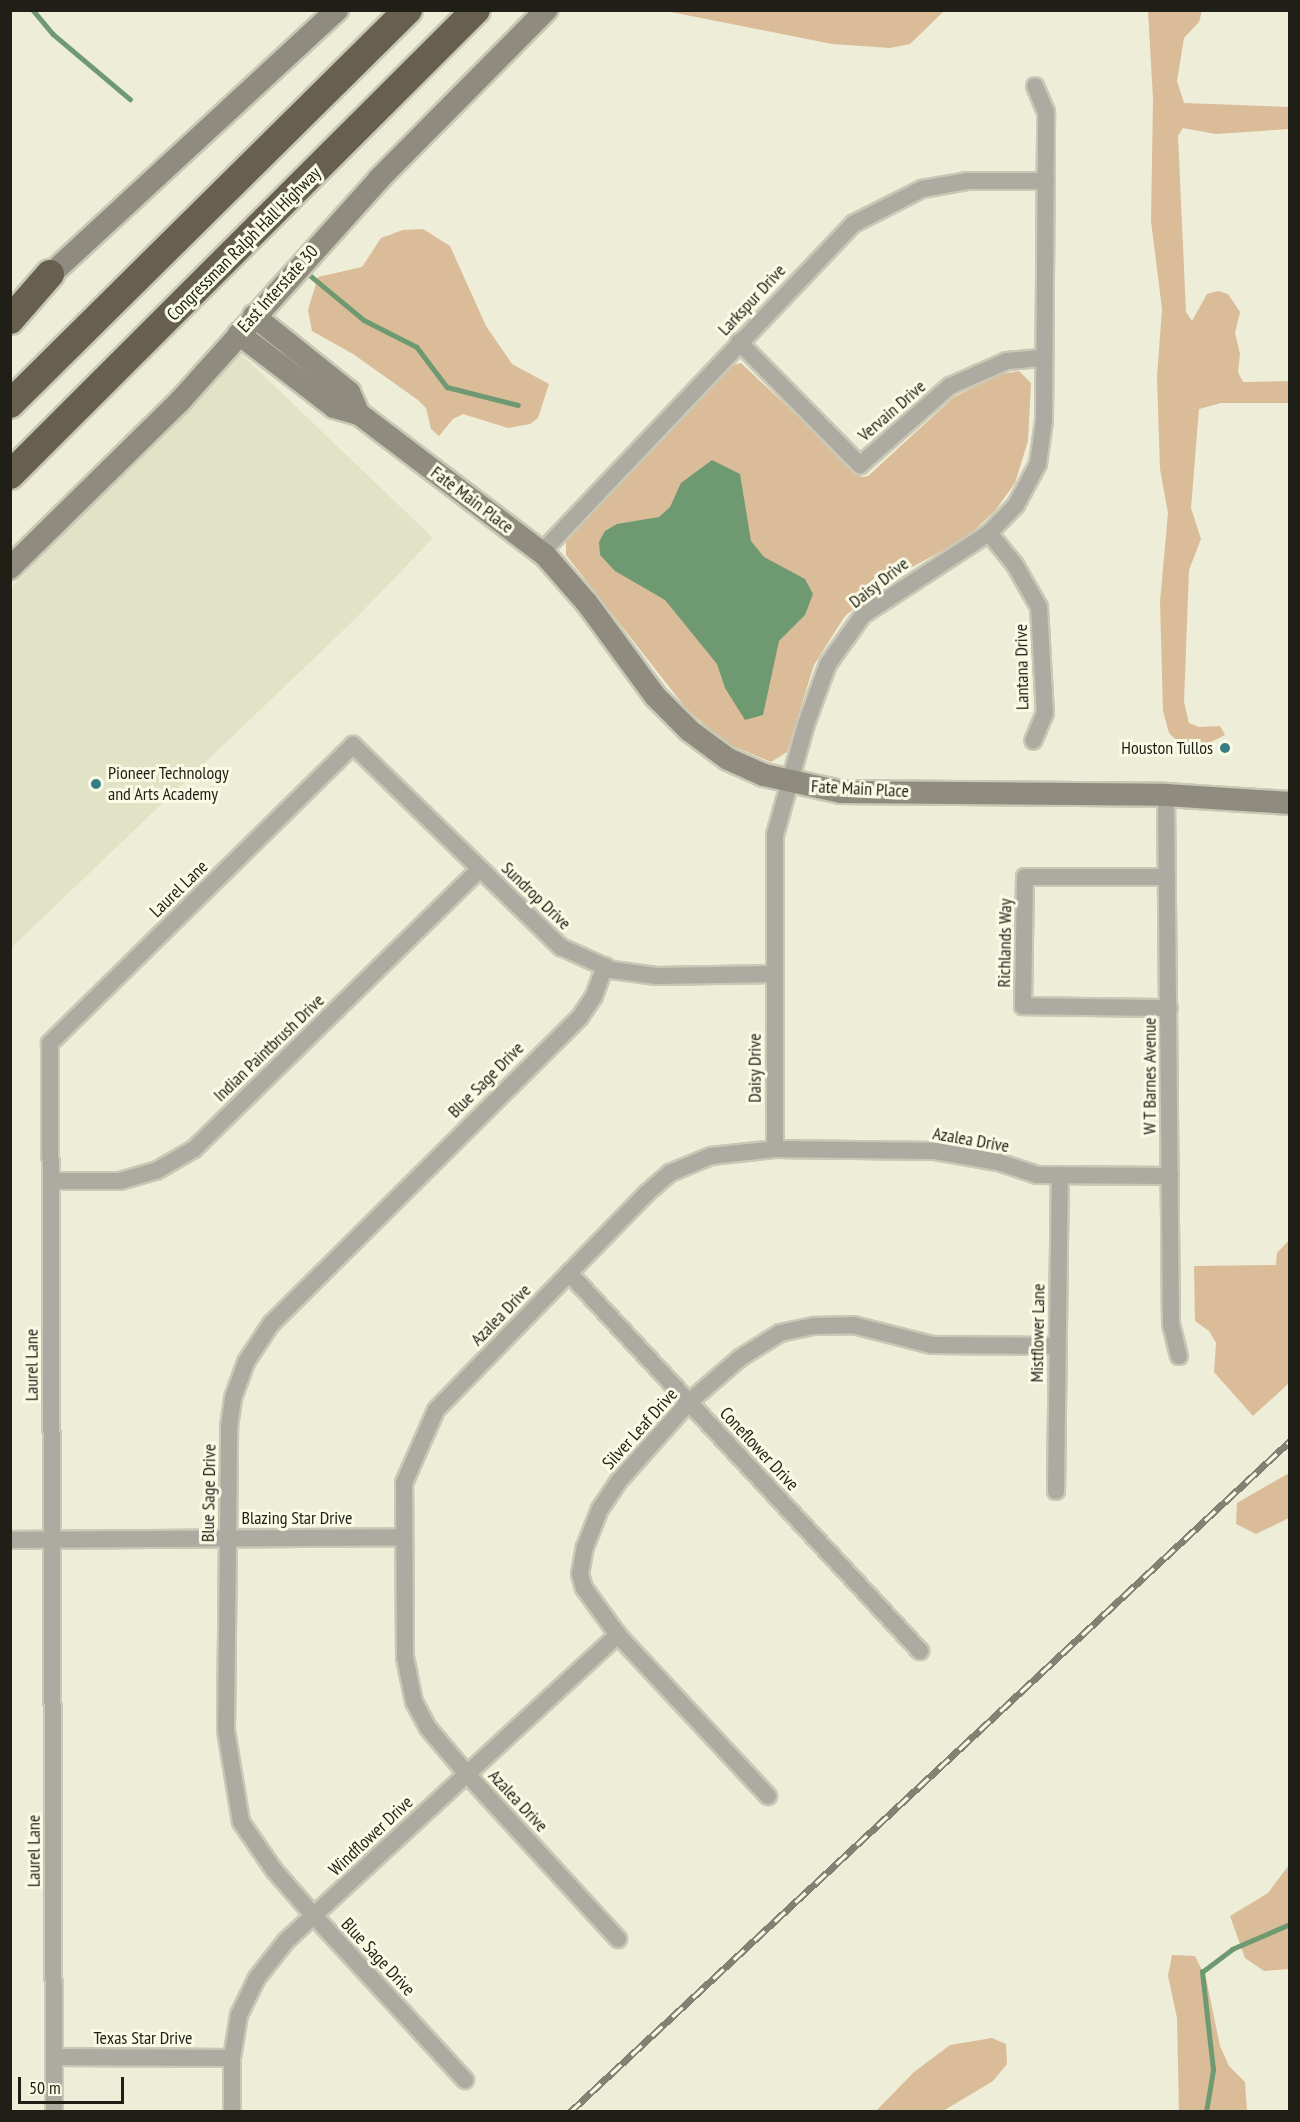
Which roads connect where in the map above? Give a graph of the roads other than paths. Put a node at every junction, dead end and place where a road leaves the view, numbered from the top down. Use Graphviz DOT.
graph roads {
  1 [pos="337,10"];
  2 [pos="408,10"];
  3 [pos="476,10"];
  4 [pos="546,10"];
  5 [pos="1035,86"];
  6 [pos="1046,181"];
  7 [pos="50,274"];
  8 [pos="10,312"];
  9 [pos="254,316"];
  10 [pos="10,320"];
  11 [pos="238,334"];
  12 [pos="739,342"];
  13 [pos="1044,358"];
  14 [pos="10,404"];
  15 [pos="359,414"];
  16 [pos="10,475"];
  17 [pos="989,533"];
  18 [pos="542,552"];
  19 [pos="10,568"];
  20 [pos="1033,741"];
  21 [pos="353,746"];
  22 [pos="789,783"];
  23 [pos="1166,795"];
  24 [pos="1290,803"];
  25 [pos="480,869"];
  26 [pos="1167,877"];
  27 [pos="604,966"];
  28 [pos="775,974"];
  29 [pos="1169,1008"];
  30 [pos="775,1149"];
  31 [pos="1060,1175"];
  32 [pos="1170,1176"];
  33 [pos="51,1181"];
  34 [pos="569,1273"];
  35 [pos="1058,1346"];
  36 [pos="1179,1356"];
  37 [pos="689,1402"];
  38 [pos="1056,1491"];
  39 [pos="404,1537"];
  40 [pos="228,1538"];
  41 [pos="10,1540"];
  42 [pos="52,1540"];
  43 [pos="618,1635"];
  44 [pos="920,1651"];
  45 [pos="467,1774"];
  46 [pos="768,1796"];
  47 [pos="314,1916"];
  48 [pos="618,1939"];
  49 [pos="54,2057"];
  50 [pos="232,2058"];
  51 [pos="465,2080"];
  52 [pos="54,2112"];
  53 [pos="232,2112"];
  1 -- 7 [label="street"];
  2 -- 14 [label="highway"];
  3 -- 16 [label="highway, Congressman Ralph Hall Highway"];
  4 -- 9 [label="street, East Interstate 30"];
  5 -- 6 [label="street, Daisy Drive"];
  6 -- 12 [label="street, Larkspur Drive"];
  6 -- 13 [label="street, Daisy Drive"];
  7 -- 8 [label="street"];
  7 -- 10 [label="highway"];
  9 -- 11 [label="street, East Interstate 30"];
  9 -- 15 [label="street, Fate Main Place"];
  11 -- 15 [label="street, Fate Main Place"];
  11 -- 19 [label="street, East Interstate 30"];
  12 -- 13 [label="street, Vervain Drive"];
  12 -- 18 [label="street, Larkspur Drive"];
  13 -- 17 [label="street, Daisy Drive"];
  15 -- 18 [label="street, Fate Main Place"];
  17 -- 20 [label="street, Lantana Drive"];
  17 -- 22 [label="street, Daisy Drive"];
  18 -- 22 [label="street, Fate Main Place"];
  21 -- 25 [label="street, Sundrop Drive"];
  21 -- 33 [label="street, Laurel Lane"];
  22 -- 23 [label="street, Fate Main Place"];
  22 -- 28 [label="street, Daisy Drive"];
  23 -- 24 [label="street, Fate Main Place"];
  23 -- 26 [label="street, W T Barnes Avenue"];
  25 -- 27 [label="street, Sundrop Drive"];
  25 -- 33 [label="street, Indian Paintbrush Drive"];
  26 -- 29 [label="street, W T Barnes Avenue"];
  26 -- 29 [label="street, Richlands Way"];
  27 -- 28 [label="street, Sundrop Drive"];
  27 -- 40 [label="street, Blue Sage Drive"];
  28 -- 30 [label="street, Daisy Drive"];
  29 -- 32 [label="street, W T Barnes Avenue"];
  30 -- 31 [label="street, Azalea Drive"];
  30 -- 34 [label="street, Azalea Drive"];
  31 -- 32 [label="street, Azalea Drive"];
  31 -- 35 [label="street, Mistflower Lane"];
  32 -- 36 [label="street, W T Barnes Avenue"];
  33 -- 42 [label="street, Laurel Lane"];
  34 -- 37 [label="street, Coneflower Drive"];
  34 -- 39 [label="street, Azalea Drive"];
  35 -- 37 [label="street, Silver Leaf Drive"];
  35 -- 38 [label="street, Mistflower Lane"];
  37 -- 43 [label="street, Silver Leaf Drive"];
  37 -- 44 [label="street, Coneflower Drive"];
  39 -- 40 [label="street, Blazing Star Drive"];
  39 -- 45 [label="street, Azalea Drive"];
  40 -- 42 [label="street, Blazing Star Drive"];
  40 -- 47 [label="street, Blue Sage Drive"];
  41 -- 42 [label="street, Blazing Star Drive"];
  42 -- 49 [label="street, Laurel Lane"];
  43 -- 45 [label="street, Windflower Drive"];
  43 -- 46 [label="street, Silver Leaf Drive"];
  45 -- 47 [label="street, Windflower Drive"];
  45 -- 48 [label="street, Azalea Drive"];
  47 -- 50 [label="street, Windflower Drive"];
  47 -- 51 [label="street, Blue Sage Drive"];
  49 -- 50 [label="street, Texas Star Drive"];
  49 -- 52 [label="street, Laurel Lane"];
  50 -- 53 [label="street, Windflower Drive"];
}
